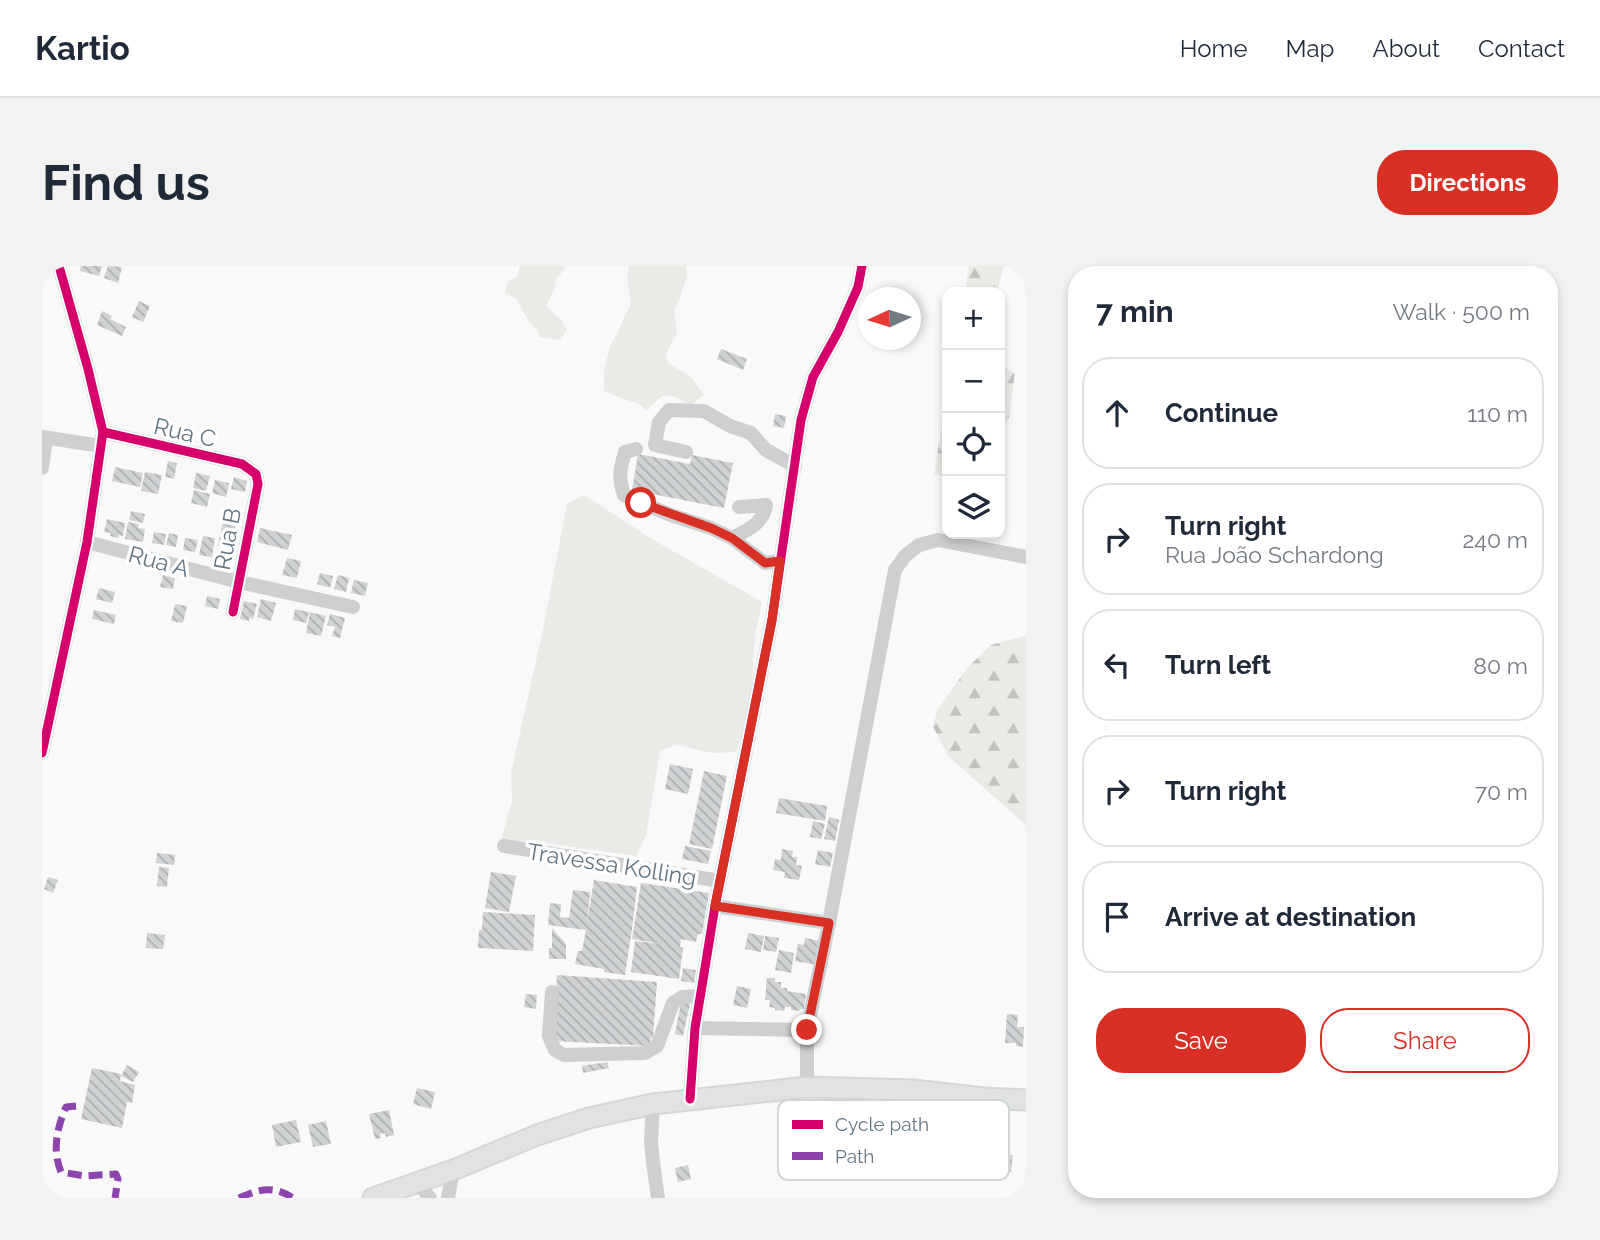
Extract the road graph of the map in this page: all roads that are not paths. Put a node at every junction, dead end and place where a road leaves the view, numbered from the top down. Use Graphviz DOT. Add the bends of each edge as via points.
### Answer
graph roads {
  1 [pos="59,266"];
  2 [pos="862,266"];
  3 [pos="44,437"];
  4 [pos="102,439"];
  5 [pos="636,449"];
  6 [pos="686,452"];
  7 [pos="794,466"];
  8 [pos="42,468"];
  9 [pos="256,474"];
  10 [pos="739,507"];
  11 [pos="732,538"];
  12 [pos="87,542"];
  13 [pos="1026,557"];
  14 [pos="780,561"];
  15 [pos="239,582"];
  16 [pos="353,607"];
  17 [pos="233,612"];
  18 [pos="42,753"];
  19 [pos="504,846"];
  20 [pos="720,881"];
  21 [pos="715,906"];
  22 [pos="829,923"];
  23 [pos="552,992"];
  24 [pos="700,996"];
  25 [pos="695,1028"];
  26 [pos="807,1030"];
  27 [pos="807,1087"];
  28 [pos="690,1099"];
  29 [pos="1026,1100"];
  30 [pos="653,1104"];
  31 [pos="453,1170"];
  32 [pos="424,1190"];
  33 [pos="373,1198"];
  34 [pos="448,1198"];
  35 [pos="658,1198"];
  1 -- 4 [label="street"];
  2 -- 7 [label="street" via="858,287 813,377"];
  3 -- 4 [label="street, Rua C"];
  3 -- 8 [label="street"];
  4 -- 9 [label="street, Rua C" via="242,464"];
  4 -- 12 [label="street"];
  5 -- 11 [label="street" via="625,452 621,464 619,480 624,495"];
  6 -- 7 [label="street" via="655,445 659,422 669,410 704,411 751,433 766,450"];
  7 -- 14 [label="street"];
  9 -- 15 [label="street, Rua B" via="258,484"];
  10 -- 11 [label="street" via="766,505 752,528"];
  11 -- 14 [label="street" via="765,563"];
  12 -- 15 [label="street, Rua A"];
  12 -- 18 [label="street"];
  13 -- 22 [label="street" via="938,540 919,545 895,570"];
  14 -- 20 [label="street"];
  15 -- 16 [label="street, Rua A"];
  15 -- 17 [label="street, Rua B"];
  19 -- 20 [label="street, Travessa Kolling"];
  20 -- 21 [label="street"];
  21 -- 22 [label="street"];
  21 -- 24 [label="street"];
  22 -- 26 [label="street"];
  23 -- 24 [label="street" via="549,1036 555,1050 564,1055 645,1053 657,1046 673,1003 682,997"];
  24 -- 25 [label="street"];
  25 -- 26 [label="street"];
  25 -- 28 [label="street"];
  26 -- 27 [label="street"];
  27 -- 28 [label="main road"];
  27 -- 29 [label="main road"];
  28 -- 30 [label="main road"];
  30 -- 31 [label="main road" via="589,1118"];
  30 -- 35 [label="street" via="651,1141"];
  31 -- 32 [label="main road"];
  31 -- 34 [label="street"];
  32 -- 33 [label="main road"];
}
